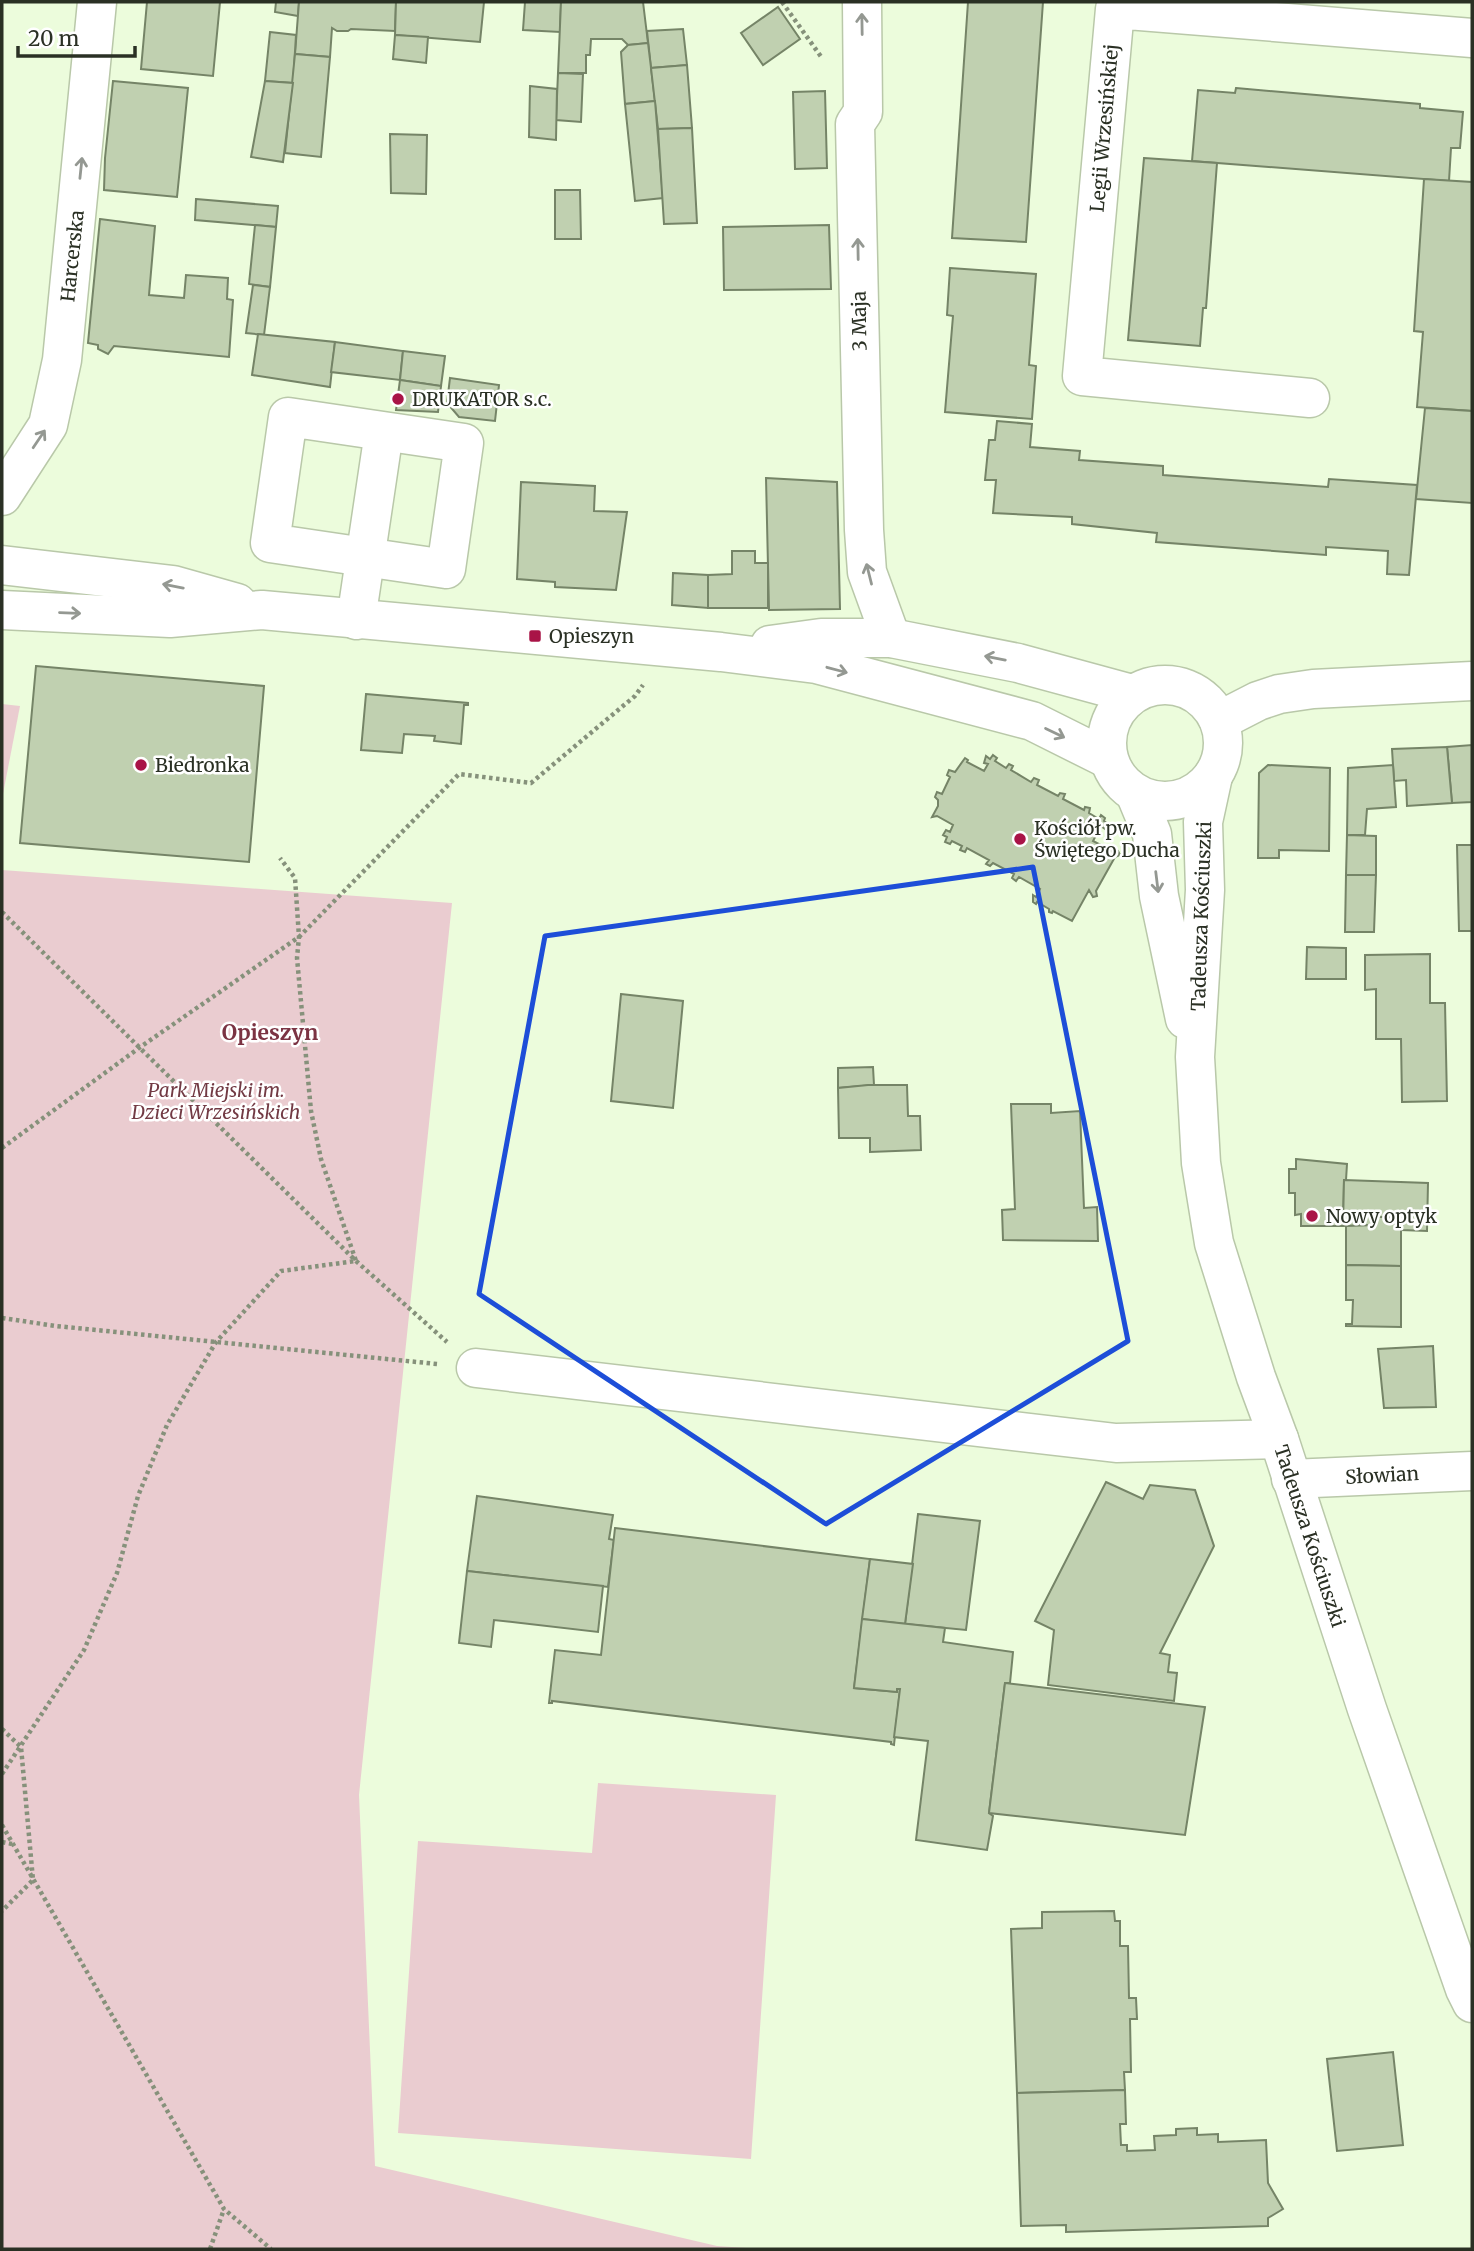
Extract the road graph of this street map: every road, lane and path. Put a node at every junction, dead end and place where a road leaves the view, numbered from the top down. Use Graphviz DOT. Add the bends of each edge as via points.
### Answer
graph roads {
  1 [pos="97,2"];
  2 [pos="782,2"];
  3 [pos="862,2"];
  4 [pos="1472,38"];
  5 [pos="825,63"];
  6 [pos="1310,398"];
  7 [pos="384,432"];
  8 [pos="2,496"];
  9 [pos="366,556"];
  10 [pos="2,565"];
  11 [pos="2,610"];
  12 [pos="262,610"];
  13 [pos="356,620"];
  14 [pos="891,638"];
  15 [pos="721,652"];
  16 [pos="646,679"];
  17 [pos="1472,681"];
  18 [pos="1132,694"];
  19 [pos="1219,721"];
  20 [pos="1108,759"];
  21 [pos="1213,776"];
  22 [pos="1135,793"];
  23 [pos="280,858"];
  24 [pos="2,912"];
  25 [pos="299,937"];
  26 [pos="139,1048"];
  27 [pos="1195,1057"];
  28 [pos="2,1148"];
  29 [pos="356,1261"];
  30 [pos="2,1318"];
  31 [pos="216,1342"];
  32 [pos="476,1368"];
  33 [pos="1279,1439"];
  34 [pos="1472,1471"];
  35 [pos="1291,1479"];
  36 [pos="2,1729"];
  37 [pos="22,1747"];
  38 [pos="2,1774"];
  39 [pos="2,1825"];
  40 [pos="2,1842"];
  41 [pos="13,1844"];
  42 [pos="33,1880"];
  43 [pos="2,1911"];
  44 [pos="1472,2003"];
  45 [pos="224,2209"];
  46 [pos="210,2249"];
  47 [pos="271,2249"];
  8 -- 1 [label="street, Harcerska, one-way" via="48,425 62,360"];
  2 -- 5 [label="path"];
  14 -- 3 [label="street, 3 Maja, one-way" via="867,572 864,530 855,124 863,112"];
  4 -- 6 [label="street, Legii Wrzesińskiej" via="1115,9 1082,376"];
  7 -- 9 [label="street"];
  7 -- 9 [label="street" via="464,443 461,468 446,569"];
  7 -- 9 [label="street" via="288,418 270,542"];
  9 -- 13 [label="street"];
  12 -- 10 [label="street, one-way" via="173,586"];
  11 -- 12 [label="street, one-way" via="170,618"];
  12 -- 13 [label="street"];
  13 -- 15 [label="street"];
  14 -- 15 [label="street" via="821,638"];
  18 -- 14 [label="street, one-way" via="1018,663"];
  15 -- 20 [label="street, one-way" via="816,664 1032,722"];
  16 -- 25 [label="path" via="635,696 531,783 459,774"];
  17 -- 19 [label="street" via="1279,694"];
  18 -- 19 [label="street" via="1160,684 1189,689 1212,708"];
  18 -- 20 [label="street" via="1112,716 1107,730"];
  19 -- 21 [label="street" via="1223,749"];
  20 -- 22 [label="street" via="1114,773"];
  21 -- 22 [label="street" via="1178,800"];
  21 -- 27 [label="street, Tadeusza Kościuszki" via="1203,822 1205,890"];
  22 -- 27 [label="street, Tadeusza Kościuszki, one-way" via="1152,834 1161,909"];
  23 -- 25 [label="path" via="295,878"];
  24 -- 26 [label="path"];
  25 -- 26 [label="path"];
  25 -- 29 [label="path" via="311,1111 321,1159"];
  26 -- 28 [label="path"];
  26 -- 29 [label="path"];
  27 -- 33 [label="street, Tadeusza Kościuszki" via="1201,1163 1214,1243"];
  29 -- 31 [label="path" via="281,1270"];
  29 -- 32 [label="path"];
  30 -- 31 [label="path"];
  31 -- 32 [label="path"];
  31 -- 37 [label="path" via="167,1425 138,1496 117,1573 85,1650"];
  32 -- 33 [label="street" via="1116,1443"];
  33 -- 35 [label="street, Tadeusza Kościuszki"];
  34 -- 35 [label="street, Słowian"];
  35 -- 44 [label="street, Tadeusza Kościuszki"];
  36 -- 37 [label="path"];
  37 -- 38 [label="path"];
  37 -- 42 [label="path"];
  39 -- 41 [label="path"];
  40 -- 41 [label="path"];
  41 -- 42 [label="path"];
  42 -- 43 [label="path"];
  42 -- 45 [label="path"];
  45 -- 46 [label="path"];
  45 -- 47 [label="path"];
}
